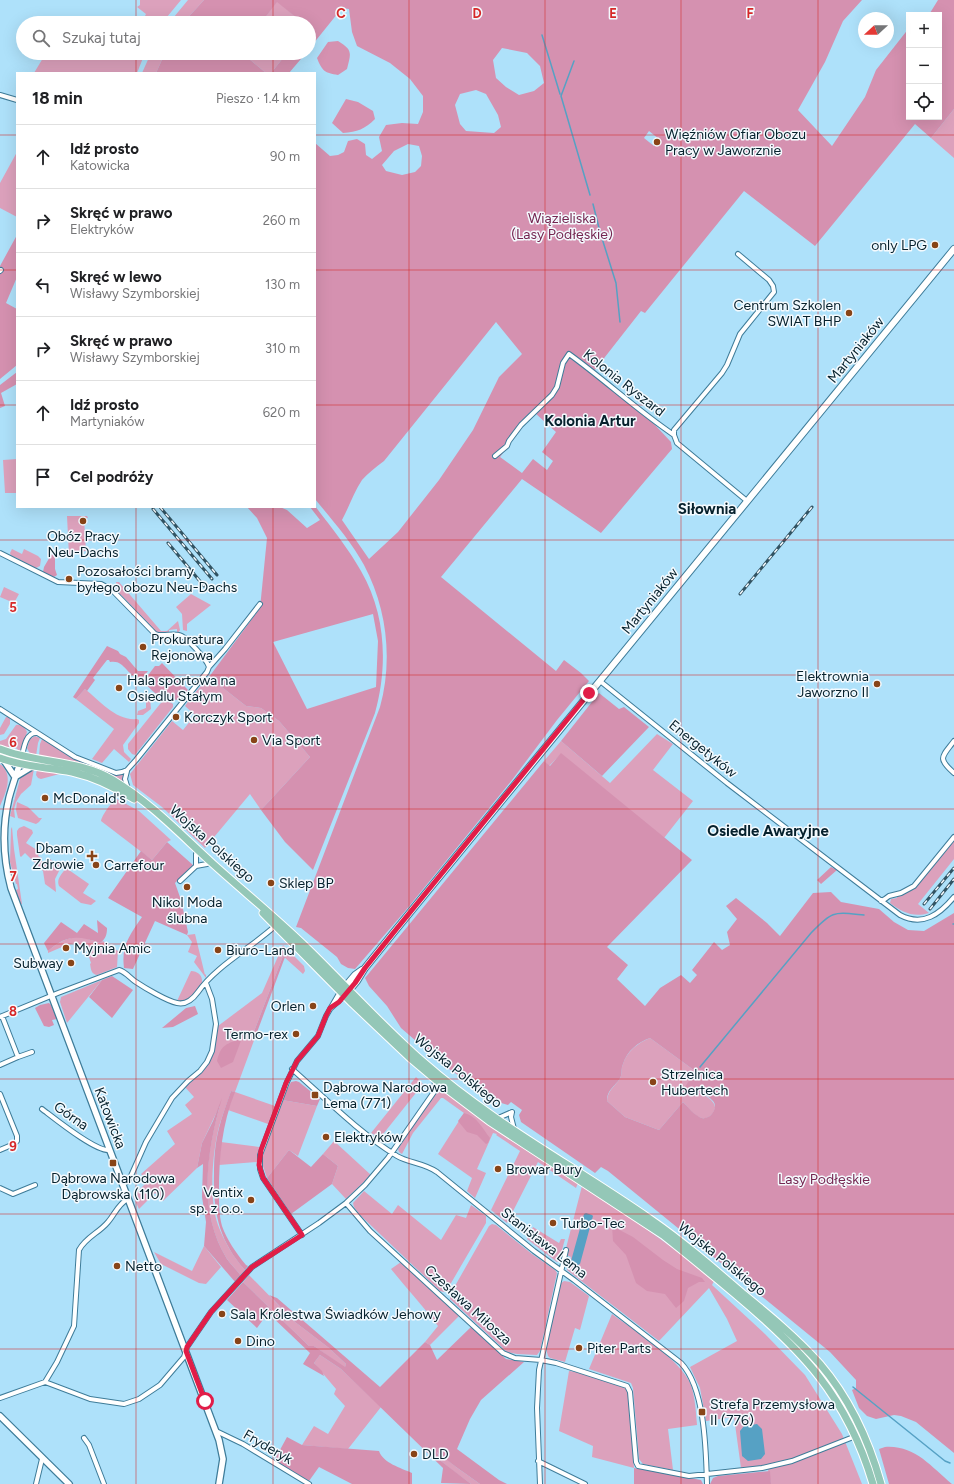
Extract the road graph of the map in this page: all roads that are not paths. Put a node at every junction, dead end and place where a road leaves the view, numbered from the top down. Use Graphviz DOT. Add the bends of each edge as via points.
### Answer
graph roads {
  1 [pos="0,96"];
  2 [pos="16,100"];
  3 [pos="954,249"];
  4 [pos="738,254"];
  5 [pos="674,435"];
  6 [pos="495,456"];
  7 [pos="747,501"];
  8 [pos="0,553"];
  9 [pos="260,604"];
  10 [pos="209,667"];
  11 [pos="600,680"];
  12 [pos="0,709"];
  13 [pos="37,733"];
  14 [pos="954,741"];
  15 [pos="0,749"];
  16 [pos="22,756"];
  17 [pos="2,758"];
  18 [pos="20,764"];
  19 [pos="33,766"];
  20 [pos="129,768"];
  21 [pos="954,773"];
  22 [pos="15,777"];
  23 [pos="128,790"];
  24 [pos="3,816"];
  25 [pos="954,837"];
  26 [pos="196,854"];
  27 [pos="207,864"];
  28 [pos="196,866"];
  29 [pos="180,881"];
  30 [pos="954,897"];
  31 [pos="881,901"];
  32 [pos="275,926"];
  33 [pos="338,979"];
  34 [pos="354,980"];
  35 [pos="206,983"];
  36 [pos="347,988"];
  37 [pos="342,994"];
  38 [pos="51,996"];
  39 [pos="357,998"];
  40 [pos="1,1017"];
  41 [pos="32,1052"];
  42 [pos="18,1057"];
  43 [pos="0,1065"];
  44 [pos="292,1069"];
  45 [pos="435,1080"];
  46 [pos="444,1087"];
  47 [pos="434,1092"];
  48 [pos="0,1094"];
  49 [pos="42,1109"];
  50 [pos="496,1119"];
  51 [pos="514,1130"];
  52 [pos="0,1150"];
  53 [pos="110,1150"];
  54 [pos="392,1152"];
  55 [pos="122,1184"];
  56 [pos="35,1185"];
  57 [pos="0,1188"];
  58 [pos="128,1200"];
  59 [pos="346,1203"];
  60 [pos="302,1235"];
  61 [pos="566,1250"];
  62 [pos="562,1271"];
  63 [pos="186,1351"];
  64 [pos="541,1360"];
  65 [pos="45,1382"];
  66 [pos="0,1398"];
  67 [pos="0,1416"];
  68 [pos="216,1431"];
  69 [pos="863,1433"];
  70 [pos="856,1436"];
  71 [pos="84,1438"];
  72 [pos="42,1459"];
  73 [pos="538,1461"];
  74 [pos="706,1475"];
  75 [pos="36,1484"];
  76 [pos="69,1484"];
  77 [pos="104,1484"];
  78 [pos="219,1484"];
  79 [pos="309,1484"];
  80 [pos="540,1484"];
  81 [pos="585,1484"];
  82 [pos="707,1484"];
  83 [pos="873,1484"];
  84 [pos="882,1484"];
  1 -- 2 [label="street"];
  3 -- 7 [label="main road, Martyniaków"];
  4 -- 5 [label="street" via="769,280 774,292 740,334 722,373 674,430"];
  5 -- 6 [label="street, Kolonia Ryszard" via="570,354 563,363 557,387 552,395 521,425 507,446"];
  5 -- 7 [label="street" via="677,443"];
  7 -- 11 [label="main road, Martyniaków"];
  8 -- 10 [label="street" via="58,582 89,582 105,586 155,634 178,634 184,637 206,660"];
  9 -- 10 [label="street"];
  10 -- 20 [label="street"];
  11 -- 31 [label="street, Energetyków" via="717,775"];
  11 -- 34 [label="main road, Martyniaków"];
  12 -- 13 [label="street"];
  13 -- 16 [label="street" via="28,736"];
  13 -- 20 [label="street" via="83,761 116,773"];
  14 -- 21 [label="street" via="942,759"];
  15 -- 16 [label="main road, Wojska Polskiego"];
  16 -- 18 [label="street, Katowicka"];
  16 -- 23 [label="main road, Wojska Polskiego" via="62,762 91,770"];
  17 -- 18 [label="main road, Wojska Polskiego"];
  17 -- 22 [label="street"];
  18 -- 19 [label="main road, Wojska Polskiego"];
  18 -- 22 [label="street, Katowicka"];
  19 -- 22 [label="street"];
  19 -- 26 [label="main road, Wojska Polskiego" via="76,773 124,793 150,811"];
  20 -- 23 [label="street" via="125,777"];
  22 -- 24 [label="street, Katowicka"];
  23 -- 33 [label="main road, Wojska Polskiego" via="156,811 301,942"];
  24 -- 38 [label="street, Katowicka" via="5,859 9,879"];
  25 -- 31 [label="street" via="914,886"];
  26 -- 27 [label="main road, Wojska Polskiego"];
  26 -- 28 [label="street"];
  27 -- 28 [label="street"];
  27 -- 32 [label="main road, Wojska Polskiego"];
  28 -- 29 [label="street"];
  30 -- 31 [label="street, Energetyków" via="936,915 918,920 903,917"];
  32 -- 35 [label="street"];
  32 -- 37 [label="main road, Wojska Polskiego"];
  33 -- 34 [label="main road"];
  33 -- 36 [label="main road, Wojska Polskiego"];
  34 -- 36 [label="main road, Martyniaków"];
  34 -- 39 [label="main road"];
  35 -- 38 [label="street" via="190,1001 178,1004 119,970"];
  35 -- 55 [label="street" via="212,999 216,1024 212,1051 200,1071 172,1098 146,1142 130,1178"];
  36 -- 37 [label="main road, Martyniaków"];
  36 -- 39 [label="main road, Wojska Polskiego"];
  37 -- 44 [label="street" via="330,1008 318,1036"];
  37 -- 45 [label="main road, Wojska Polskiego"];
  38 -- 40 [label="street"];
  38 -- 53 [label="street, Katowicka"];
  39 -- 50 [label="main road, Wojska Polskiego" via="422,1062"];
  40 -- 42 [label="street"];
  41 -- 42 [label="street"];
  42 -- 43 [label="street"];
  44 -- 54 [label="street, Stanisława Lema" via="356,1126"];
  44 -- 60 [label="street" via="261,1150 259,1165 263,1178"];
  45 -- 46 [label="main road, Wojska Polskiego"];
  45 -- 47 [label="street"];
  46 -- 47 [label="street"];
  46 -- 70 [label="main road, Wojska Polskiego" via="489,1121 663,1235 742,1300 778,1331 810,1364 838,1402"];
  47 -- 54 [label="street"];
  48 -- 52 [label="street" via="17,1141"];
  49 -- 53 [label="street, Górna" via="92,1144 102,1150"];
  50 -- 51 [label="main road, Wojska Polskiego"];
  50 -- 51 [label="street" via="512,1112"];
  51 -- 69 [label="main road, Wojska Polskiego" via="672,1235 769,1316 828,1374 846,1400"];
  53 -- 55 [label="street, Katowicka"];
  54 -- 59 [label="street" via="374,1176"];
  54 -- 62 [label="street, Stanisława Lema" via="437,1172"];
  55 -- 58 [label="street, Katowicka"];
  56 -- 57 [label="street" via="13,1194"];
  58 -- 63 [label="street, Katowicka"];
  58 -- 65 [label="street" via="122,1203 106,1224 82,1246 78,1258 74,1326 58,1362"];
  59 -- 60 [label="street"];
  59 -- 64 [label="street, Czesława Miłosza" via="366,1227 499,1351 515,1358"];
  60 -- 63 [label="street" via="252,1267 211,1312"];
  61 -- 62 [label="street"];
  62 -- 64 [label="street"];
  62 -- 74 [label="street, Stanisława Lema" via="686,1369 697,1391 704,1434"];
  63 -- 65 [label="street" via="184,1357 160,1385 131,1403 90,1399"];
  63 -- 68 [label="street, Katowicka"];
  64 -- 73 [label="street" via="537,1408"];
  64 -- 74 [label="street, Czesława Miłosza" via="628,1387 638,1466 682,1475"];
  65 -- 66 [label="street"];
  67 -- 72 [label="street"];
  68 -- 78 [label="street, Katowicka" via="223,1459"];
  68 -- 79 [label="street, Fryderyk" via="243,1444"];
  69 -- 70 [label="main road"];
  69 -- 84 [label="main road, Wojska Polskiego"];
  70 -- 74 [label="street, Czesława Miłosza" via="778,1465"];
  70 -- 83 [label="main road, Wojska Polskiego"];
  71 -- 77 [label="street"];
  72 -- 75 [label="street"];
  72 -- 76 [label="street"];
  73 -- 80 [label="street"];
  73 -- 81 [label="street"];
  74 -- 82 [label="street, Stanisława Lema"];
}
